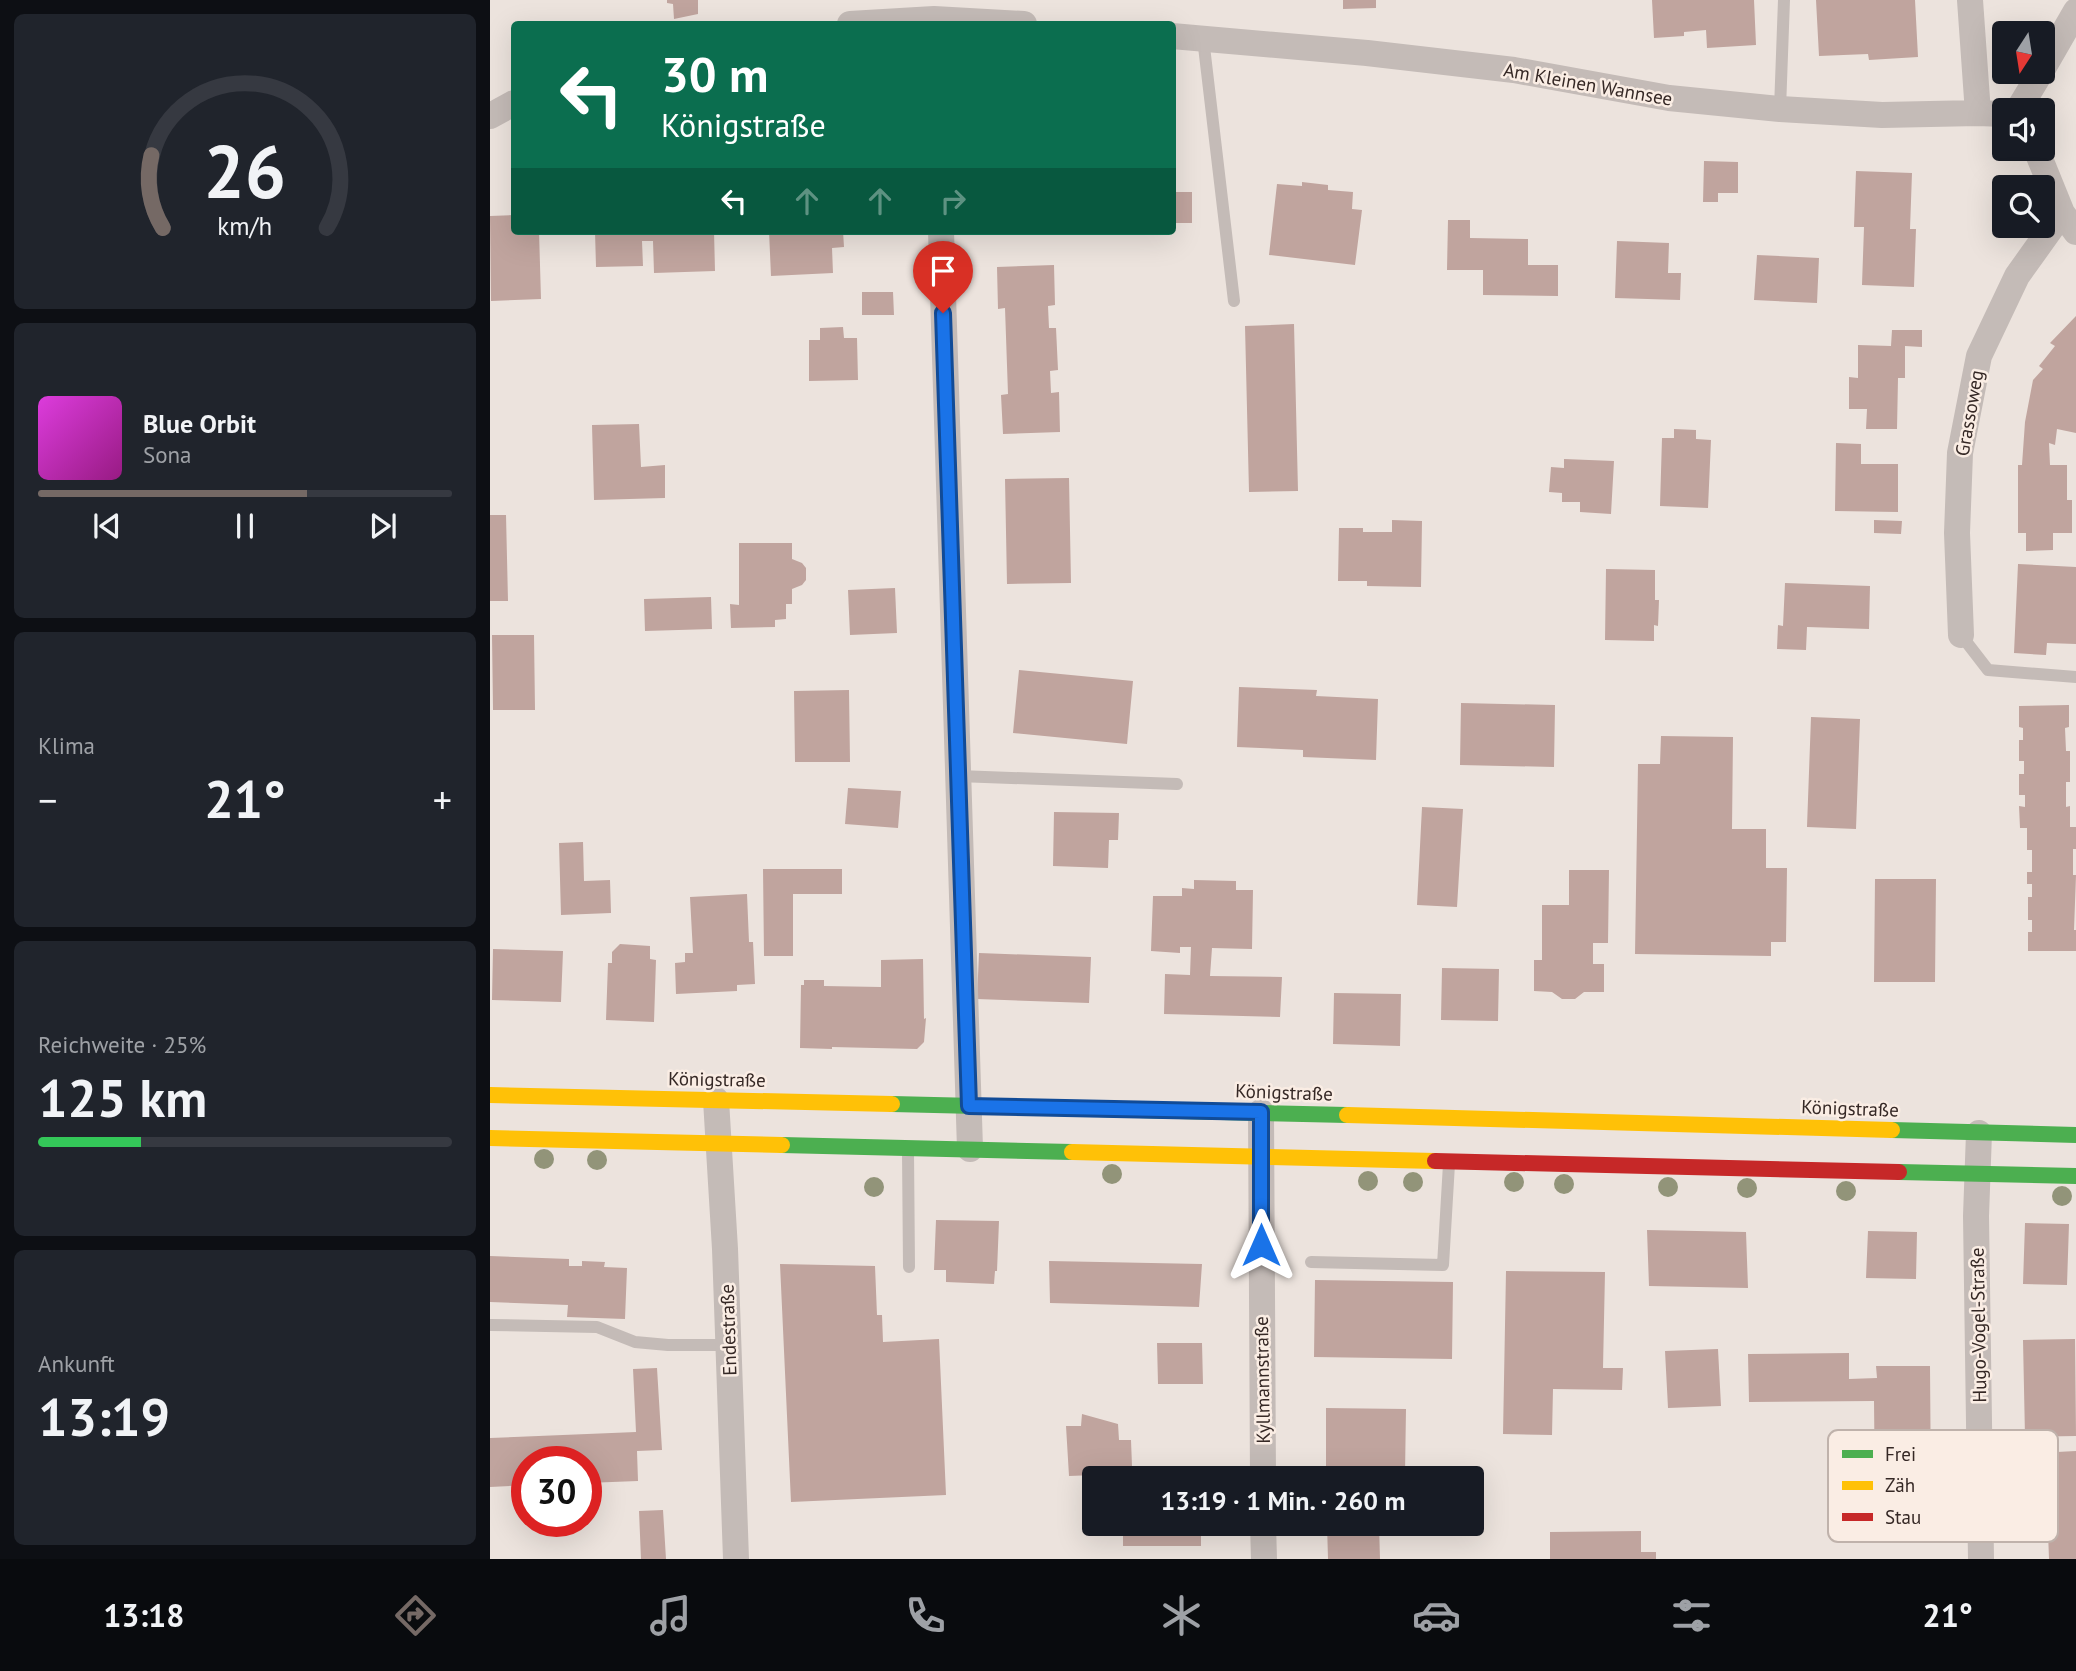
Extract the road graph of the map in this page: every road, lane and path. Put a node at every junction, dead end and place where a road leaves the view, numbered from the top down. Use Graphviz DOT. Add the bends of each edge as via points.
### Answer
graph roads {
  1 [pos="1784,0"];
  2 [pos="1970,0"];
  3 [pos="2076,11"];
  4 [pos="1176,36"];
  5 [pos="1203,38"];
  6 [pos="2055,48"];
  7 [pos="511,105"];
  8 [pos="1780,109"];
  9 [pos="1991,113"];
  10 [pos="490,116"];
  11 [pos="2041,161"];
  12 [pos="2069,223"];
  13 [pos="941,235"];
  14 [pos="1234,301"];
  15 [pos="1961,635"];
  16 [pos="2076,677"];
  17 [pos="958,776"];
  18 [pos="1177,784"];
  19 [pos="490,1095"];
  20 [pos="716,1100"];
  21 [pos="969,1106"];
  22 [pos="1261,1112"];
  23 [pos="1979,1133"];
  24 [pos="2076,1135"];
  25 [pos="490,1138"];
  26 [pos="718,1144"];
  27 [pos="908,1148"];
  28 [pos="970,1149"];
  29 [pos="1261,1156"];
  30 [pos="1449,1160"];
  31 [pos="1977,1173"];
  32 [pos="2076,1175"];
  33 [pos="1311,1262"];
  34 [pos="909,1267"];
  35 [pos="490,1325"];
  36 [pos="728,1345"];
  37 [pos="1980,1430"];
  38 [pos="1263,1466"];
  39 [pos="1264,1536"];
  40 [pos="736,1559"];
  41 [pos="1264,1559"];
  1 -- 8 [label="lane"];
  2 -- 9 [label="street"];
  3 -- 6 [label="street"];
  4 -- 5 [label="street, Am Kleinen Wannsee"];
  5 -- 8 [label="street, Am Kleinen Wannsee" via="1514,70 1669,98"];
  5 -- 14 [label="lane"];
  7 -- 10 [label="street"];
  8 -- 9 [label="street, Am Kleinen Wannsee" via="1882,115"];
  11 -- 12 [label="street"];
  12 -- 15 [label="street, Grassoweg" via="2017,276 1979,356 1960,453"];
  13 -- 17 [label="street"];
  15 -- 16 [label="lane" via="1988,670"];
  17 -- 18 [label="lane"];
  17 -- 21 [label="street"];
  19 -- 20 [label="main road, Königstraße"];
  20 -- 21 [label="main road, Königstraße"];
  20 -- 26 [label="street, Endestraße"];
  21 -- 22 [label="main road, Königstraße"];
  21 -- 28 [label="street"];
  22 -- 23 [label="main road, Königstraße"];
  22 -- 29 [label="street, Kyllmannstraße"];
  23 -- 24 [label="main road, Königstraße"];
  23 -- 31 [label="street, Hugo-Vogel-Straße"];
  25 -- 26 [label="main road"];
  26 -- 27 [label="main road"];
  26 -- 36 [label="street, Endestraße"];
  27 -- 28 [label="main road"];
  27 -- 34 [label="lane"];
  28 -- 29 [label="main road"];
  29 -- 30 [label="main road"];
  29 -- 38 [label="street, Kyllmannstraße"];
  30 -- 31 [label="main road"];
  30 -- 33 [label="lane" via="1443,1265"];
  31 -- 32 [label="main road"];
  31 -- 37 [label="street, Hugo-Vogel-Straße"];
  35 -- 36 [label="lane" via="597,1327 644,1343"];
  36 -- 40 [label="street, Endestraße"];
  39 -- 41 [label="street"];
}
